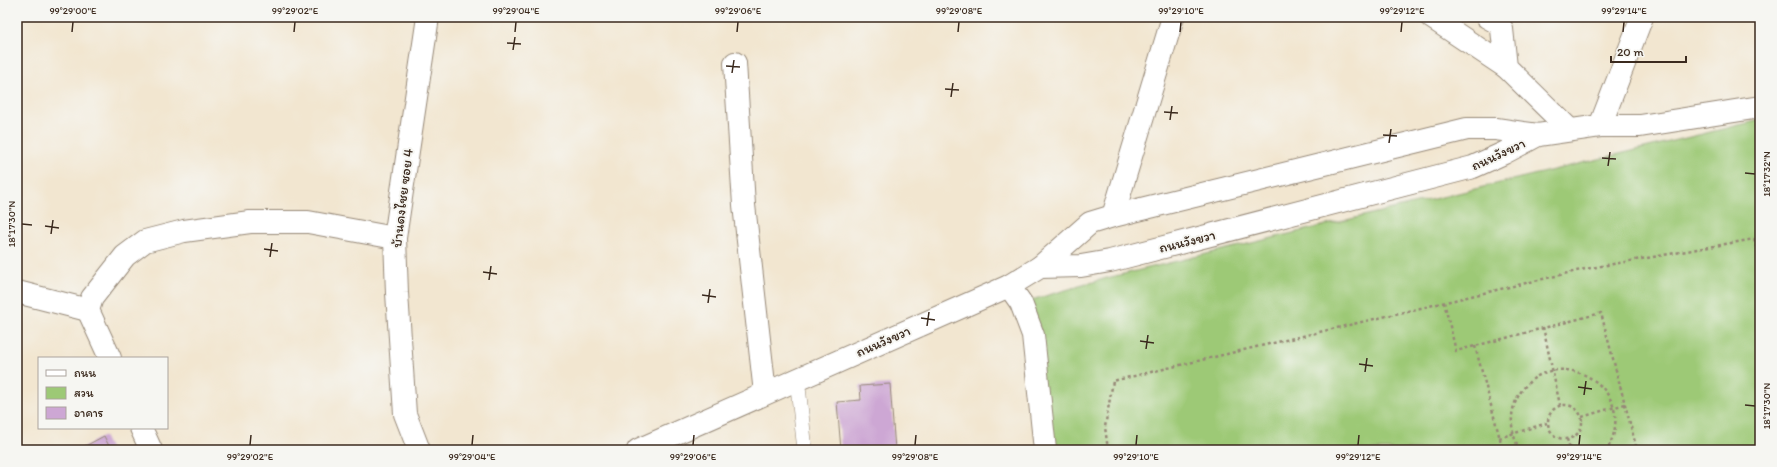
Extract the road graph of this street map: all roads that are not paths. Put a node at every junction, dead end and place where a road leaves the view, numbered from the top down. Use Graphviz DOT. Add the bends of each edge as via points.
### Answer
graph roads {
  1 [pos="428,17"];
  2 [pos="1173,17"];
  3 [pos="1431,17"];
  4 [pos="1487,17"];
  5 [pos="1642,17"];
  6 [pos="735,63"];
  7 [pos="1506,66"];
  8 [pos="1760,107"];
  9 [pos="1600,126"];
  10 [pos="1569,129"];
  11 [pos="1538,135"];
  12 [pos="1113,216"];
  13 [pos="395,238"];
  14 [pos="1040,267"];
  15 [pos="1009,286"];
  16 [pos="17,292"];
  17 [pos="88,310"];
  18 [pos="110,357"];
  19 [pos="797,378"];
  20 [pos="765,393"];
  21 [pos="141,429"];
  22 [pos="151,450"];
  23 [pos="419,450"];
  24 [pos="638,450"];
  25 [pos="804,450"];
  26 [pos="1045,450"];
  1 -- 13 [label="street, บ้านดงไชย ซอย 4"];
  2 -- 12 [label="street"];
  3 -- 7 [label="street"];
  4 -- 7 [label="street" via="1498,23 1502,29"];
  5 -- 9 [label="street"];
  6 -- 20 [label="street" via="744,206"];
  7 -- 10 [label="street"];
  8 -- 9 [label="street, ถนนวังขวา" via="1640,126"];
  9 -- 10 [label="street, ถนนวังขวา"];
  10 -- 11 [label="street, ถนนวังขวา"];
  11 -- 12 [label="street" via="1496,129 1467,129"];
  11 -- 14 [label="street, ถนนวังขวา" via="1474,167 1110,261 1081,266"];
  12 -- 14 [label="street" via="1090,223"];
  13 -- 17 [label="street" via="308,222 250,222 184,230 145,241 125,256 92,298"];
  13 -- 23 [label="street, บ้านดงไชย ซอย 4" via="405,414"];
  14 -- 15 [label="street, ถนนวังขวา"];
  15 -- 19 [label="street, ถนนวังขวา"];
  15 -- 26 [label="street" via="1021,303 1033,335"];
  16 -- 17 [label="street"];
  17 -- 18 [label="street"];
  19 -- 20 [label="street, ถนนวังขวา"];
  19 -- 25 [label="lane"];
  20 -- 24 [label="street, ถนนวังขวา"];
  21 -- 22 [label="street"];
}
